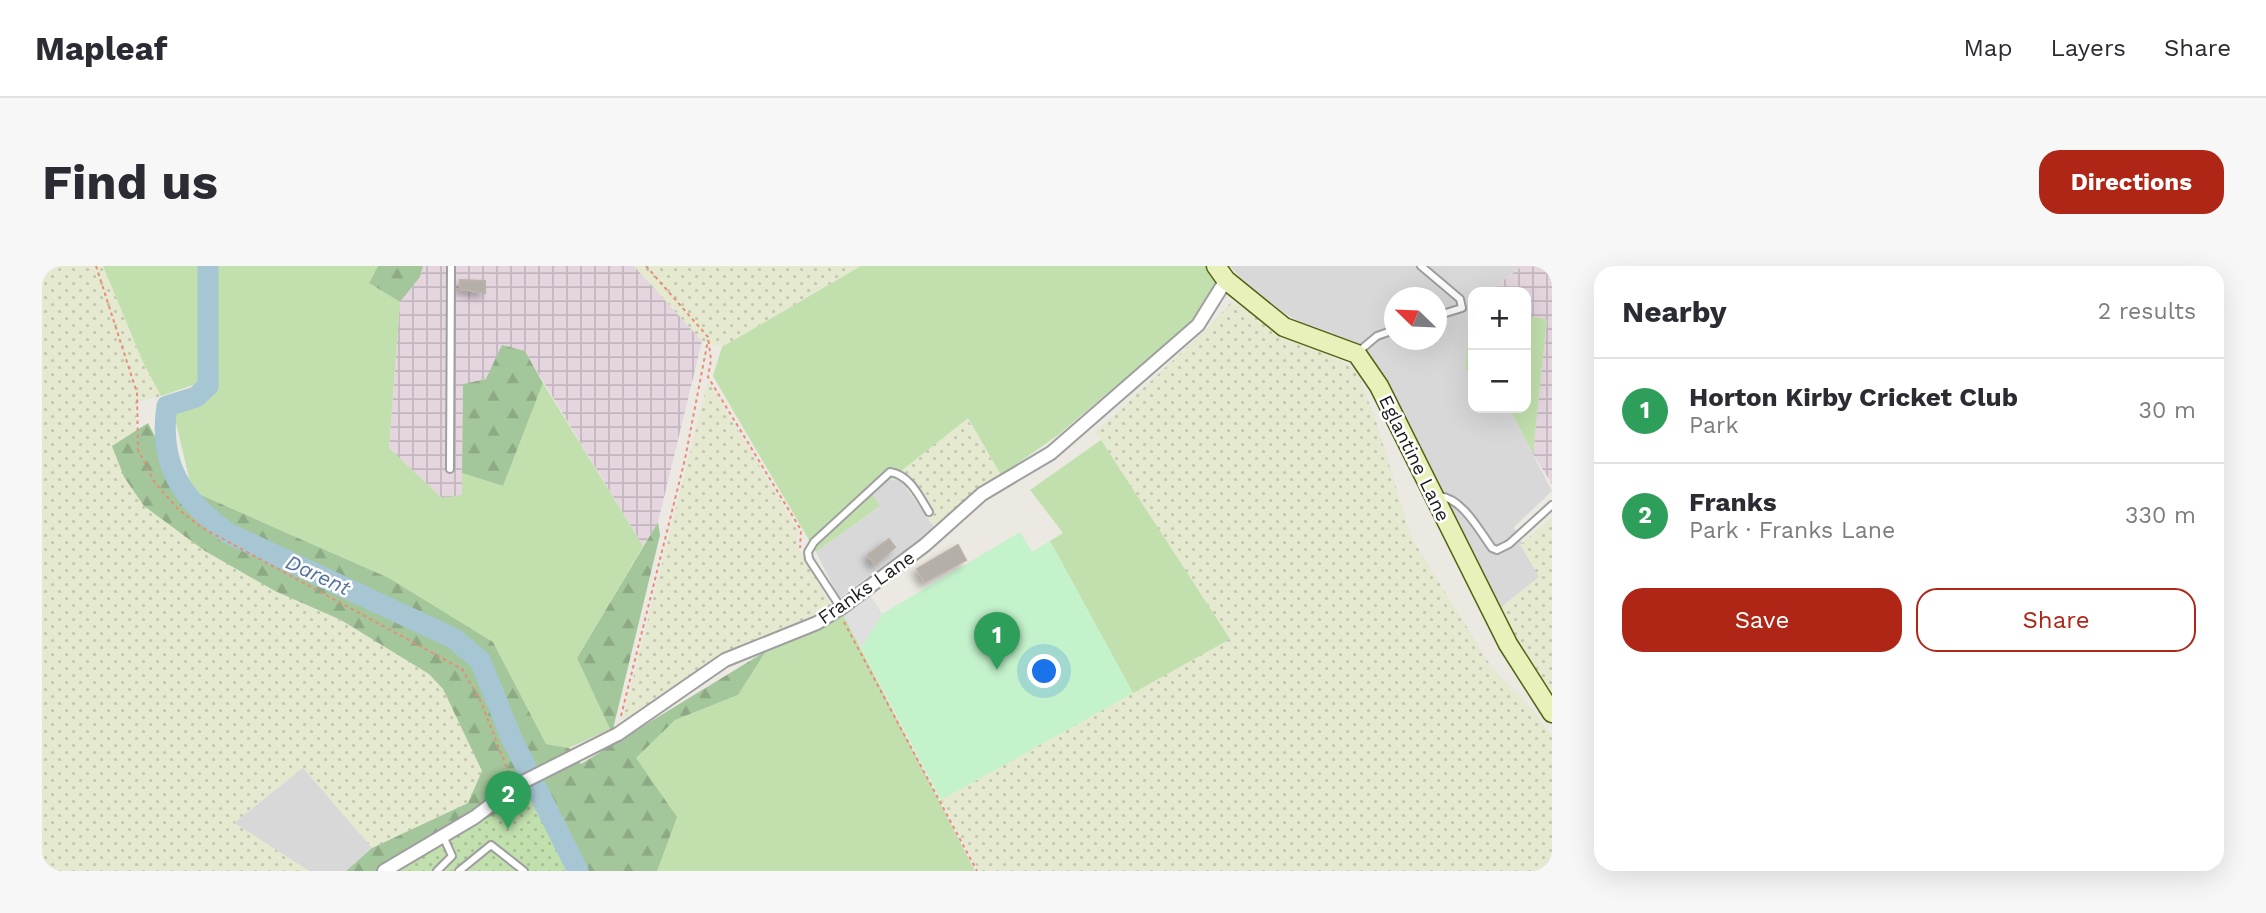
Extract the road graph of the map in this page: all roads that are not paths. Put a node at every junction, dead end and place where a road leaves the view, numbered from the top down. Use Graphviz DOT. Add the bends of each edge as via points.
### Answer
graph roads {
  1 [pos="451,266"];
  2 [pos="1421,266"];
  3 [pos="1221,273"];
  4 [pos="1446,287"];
  5 [pos="1447,288"];
  6 [pos="1447,313"];
  7 [pos="1384,334"];
  8 [pos="1357,354"];
  9 [pos="450,469"];
  10 [pos="1434,496"];
  11 [pos="1552,505"];
  12 [pos="929,512"];
  13 [pos="839,609"];
  14 [pos="1552,713"];
  15 [pos="442,834"];
  16 [pos="384,871"];
  17 [pos="436,871"];
  18 [pos="459,871"];
  19 [pos="524,871"];
  1 -- 9 [label="lane"];
  2 -- 4 [label="lane"];
  3 -- 8 [label="street" via="1284,327"];
  3 -- 13 [label="street, Franks Lane" via="1198,325 1051,453 982,494 925,545"];
  5 -- 6 [label="lane" via="1460,299 1462,308"];
  7 -- 8 [label="lane"];
  8 -- 10 [label="street, Eglantine Lane" via="1379,386"];
  10 -- 11 [label="lane" via="1452,500 1497,550"];
  10 -- 14 [label="street, Eglantine Lane" via="1508,644"];
  12 -- 13 [label="lane" via="908,480 890,472 814,542 809,559"];
  13 -- 15 [label="street, Franks Lane" via="817,623 725,660 618,734 517,785 475,817"];
  15 -- 16 [label="street, Franks Lane"];
  15 -- 17 [label="lane" via="452,856"];
  18 -- 19 [label="lane" via="491,845"];
}
